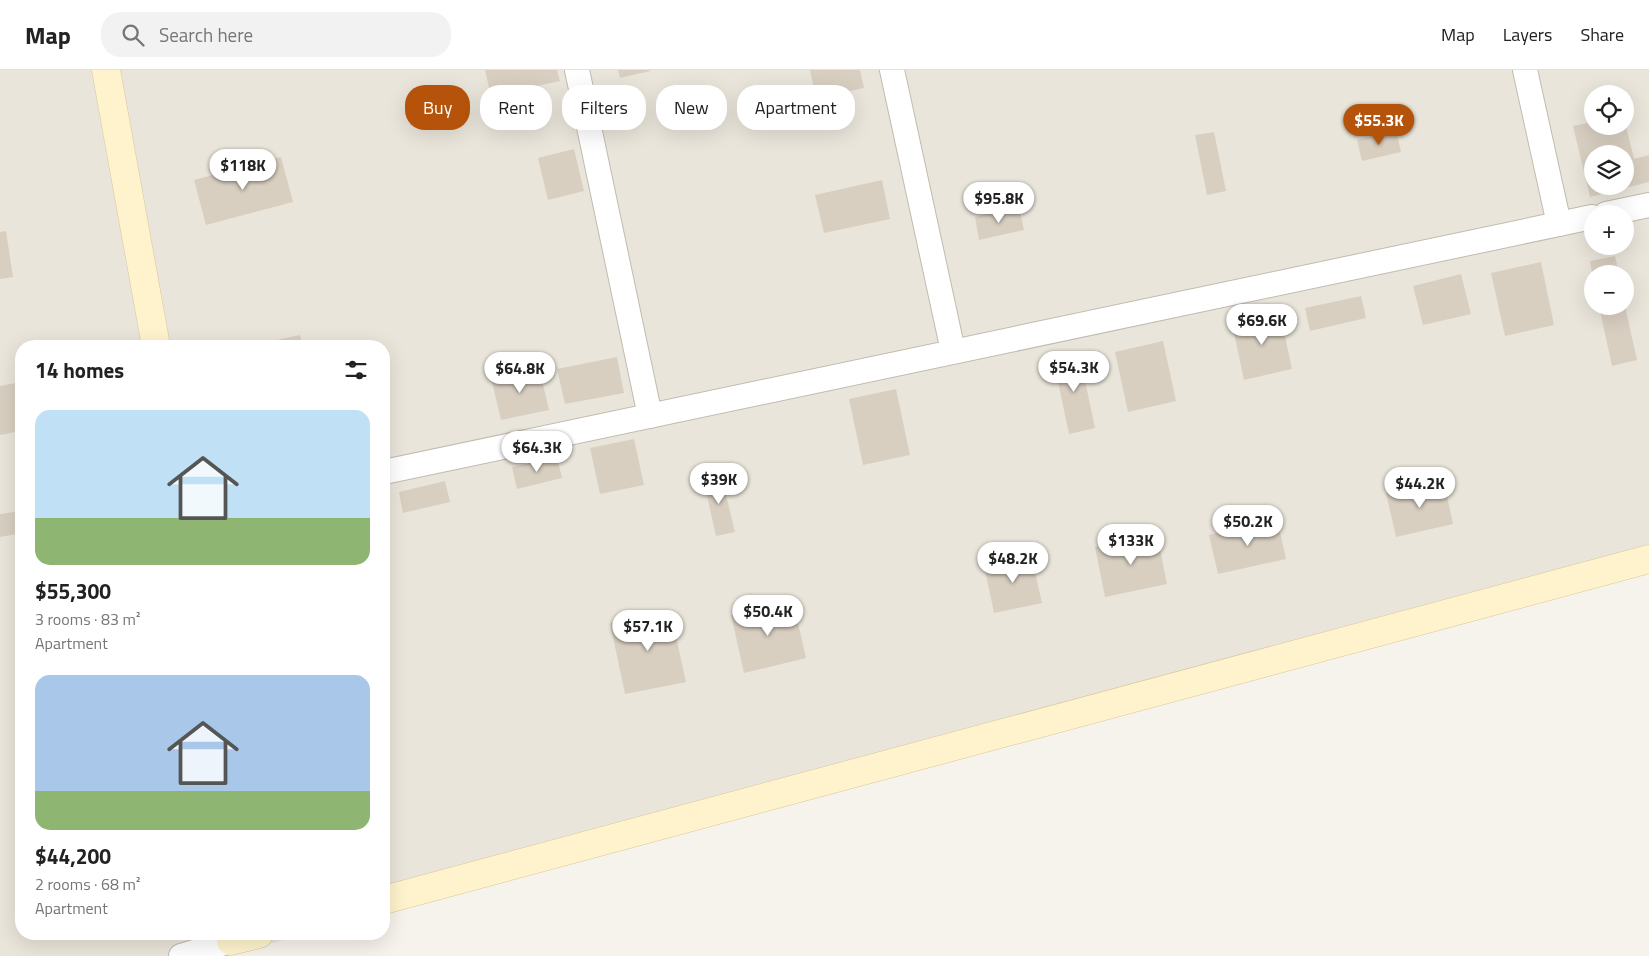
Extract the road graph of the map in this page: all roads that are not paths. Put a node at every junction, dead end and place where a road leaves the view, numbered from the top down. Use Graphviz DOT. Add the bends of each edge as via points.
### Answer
graph roads {
  1 [pos="106,70"];
  2 [pos="577,70"];
  3 [pos="892,70"];
  4 [pos="1525,70"];
  5 [pos="1649,205"];
  6 [pos="1634,208"];
  7 [pos="1584,218"];
  8 [pos="1559,224"];
  9 [pos="155,340"];
  10 [pos="953,352"];
  11 [pos="650,416"];
  12 [pos="390,471"];
  13 [pos="1649,559"];
  14 [pos="390,898"];
  15 [pos="231,944"];
  16 [pos="181,956"];
  1 -- 9 [label="street"];
  2 -- 11 [label="street"];
  3 -- 10 [label="street"];
  4 -- 8 [label="street"];
  5 -- 6 [label="street"];
  7 -- 8 [label="street"];
  8 -- 10 [label="street"];
  10 -- 11 [label="street"];
  11 -- 12 [label="street"];
  13 -- 14 [label="street"];
  15 -- 16 [label="street"];
}
